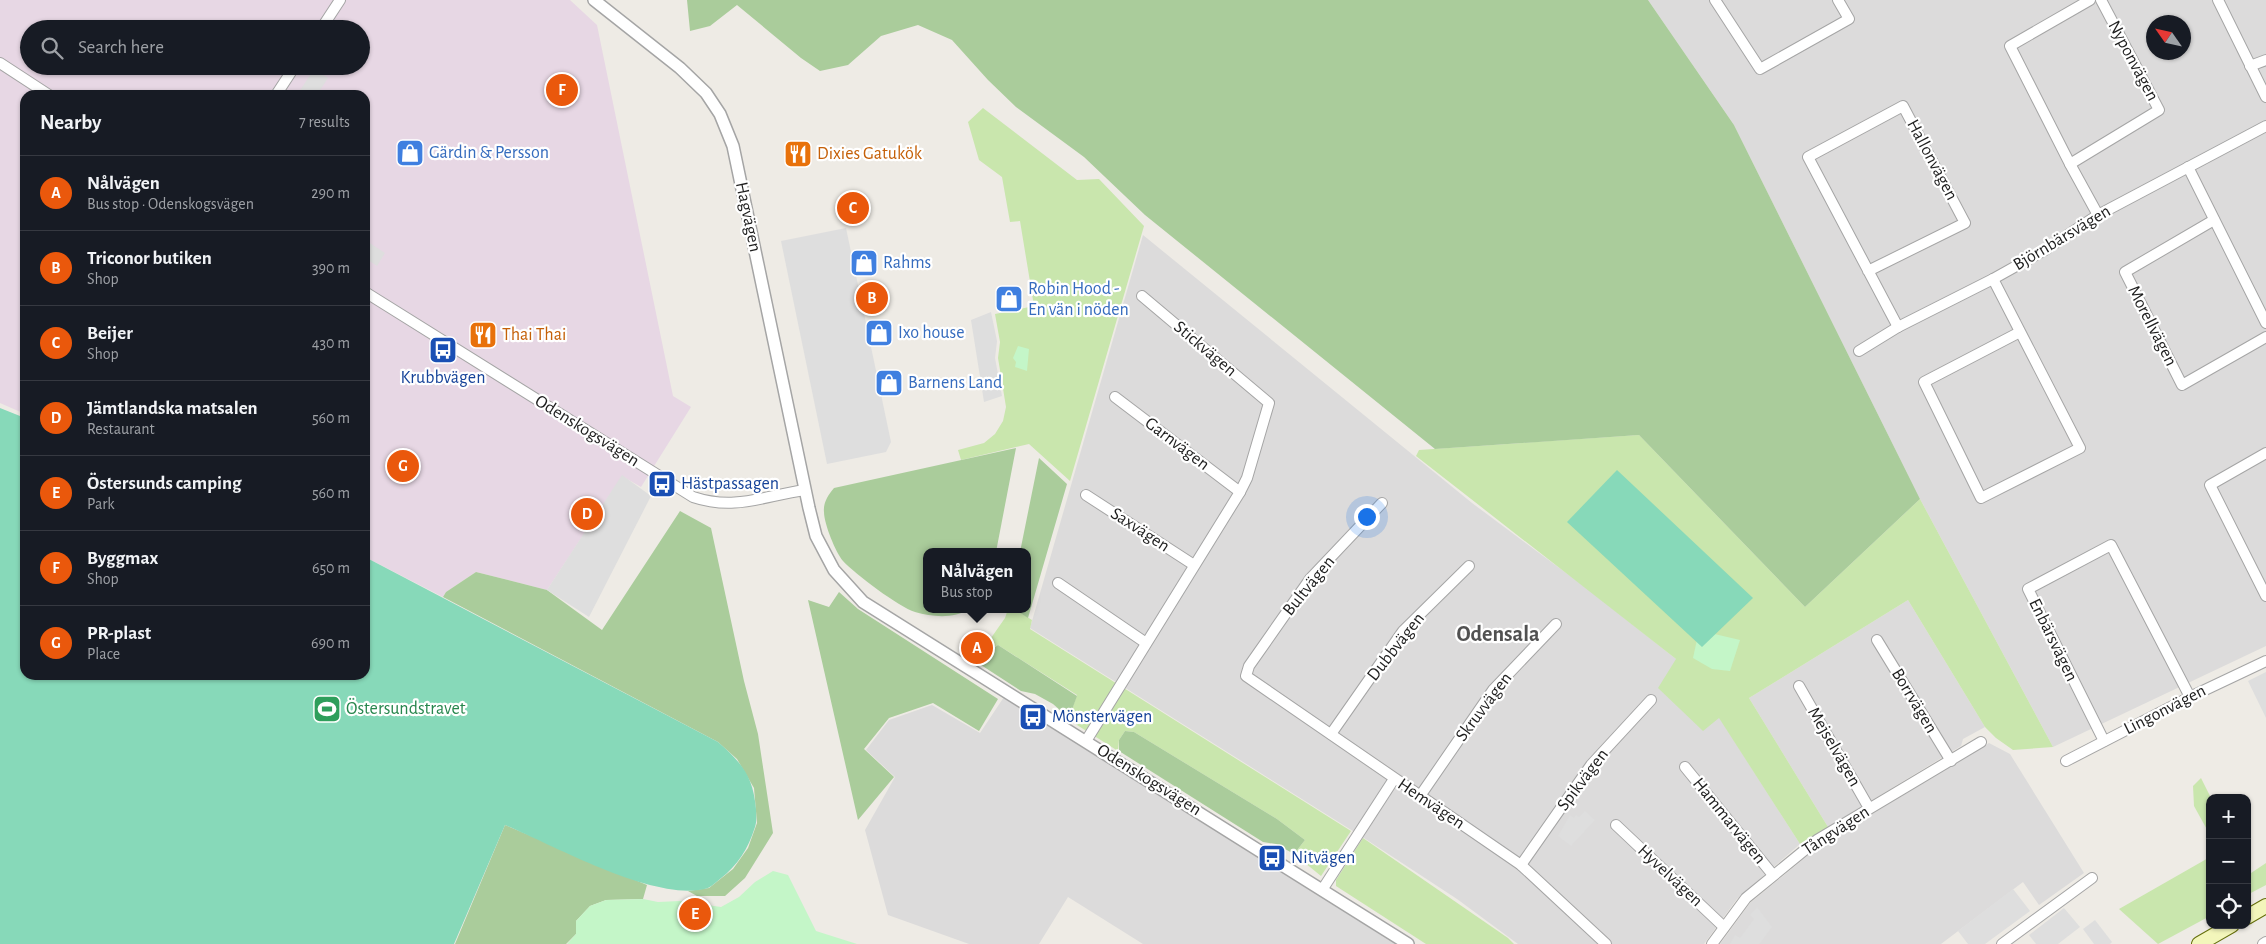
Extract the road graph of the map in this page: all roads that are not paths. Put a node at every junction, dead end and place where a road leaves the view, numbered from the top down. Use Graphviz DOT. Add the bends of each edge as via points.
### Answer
graph roads {
  1 [pos="340,0"];
  2 [pos="594,0"];
  3 [pos="1715,0"];
  4 [pos="1838,0"];
  5 [pos="2090,0"];
  6 [pos="2101,0"];
  7 [pos="2218,0"];
  8 [pos="327,20"];
  9 [pos="2266,60"];
  10 [pos="0,63"];
  11 [pos="2250,66"];
  12 [pos="289,75"];
  13 [pos="41,90"];
  14 [pos="279,90"];
  15 [pos="2266,97"];
  16 [pos="2266,126"];
  17 [pos="2070,164"];
  18 [pos="2188,167"];
  19 [pos="2098,215"];
  20 [pos="2214,220"];
  21 [pos="1868,272"];
  22 [pos="1993,279"];
  23 [pos="370,295"];
  24 [pos="1142,296"];
  25 [pos="2266,322"];
  26 [pos="1898,327"];
  27 [pos="2020,332"];
  28 [pos="2266,337"];
  29 [pos="1859,352"];
  30 [pos="1115,397"];
  31 [pos="2266,453"];
  32 [pos="805,490"];
  33 [pos="1240,492"];
  34 [pos="1086,496"];
  35 [pos="1382,503"];
  36 [pos="1194,565"];
  37 [pos="1469,566"];
  38 [pos="1058,583"];
  39 [pos="2266,596"];
  40 [pos="1556,624"];
  41 [pos="1877,640"];
  42 [pos="1146,642"];
  43 [pos="2266,661"];
  44 [pos="1246,676"];
  45 [pos="1799,686"];
  46 [pos="2190,697"];
  47 [pos="1651,700"];
  48 [pos="1331,734"];
  49 [pos="1086,741"];
  50 [pos="2104,741"];
  51 [pos="1980,742"];
  52 [pos="1951,761"];
  53 [pos="2066,761"];
  54 [pos="1685,768"];
  55 [pos="1394,779"];
  56 [pos="1420,796"];
  57 [pos="1869,808"];
  58 [pos="1616,825"];
  59 [pos="1521,865"];
  60 [pos="1773,875"];
  61 [pos="2092,878"];
  62 [pos="1322,890"];
  63 [pos="2265,907"];
  64 [pos="2251,915"];
  65 [pos="1724,927"];
  66 [pos="2225,929"];
  67 [pos="1408,944"];
  68 [pos="1606,944"];
  69 [pos="1712,944"];
  70 [pos="2002,944"];
  71 [pos="2199,944"];
  1 -- 8 [label="street"];
  2 -- 32 [label="street, Hagvägen" via="680,68 706,93 720,114 733,146"];
  3 -- 4 [label="street" via="1760,69 1850,19"];
  5 -- 17 [label="street" via="2010,46"];
  6 -- 17 [label="street, Nyponvägen" via="2159,110"];
  7 -- 11 [label="street"];
  9 -- 11 [label="street"];
  10 -- 13 [label="street"];
  11 -- 15 [label="street"];
  12 -- 14 [label="street"];
  16 -- 18 [label="street, Björnbärsvägen"];
  17 -- 19 [label="street"];
  18 -- 19 [label="street, Björnbärsvägen"];
  18 -- 20 [label="street"];
  19 -- 22 [label="street, Björnbärsvägen"];
  20 -- 25 [label="street"];
  20 -- 28 [label="street, Morellvägen" via="2125,272 2182,385"];
  21 -- 21 [label="street, Hallonvägen" via="1808,157 1903,106 1965,223"];
  21 -- 26 [label="street, Hallonvägen"];
  22 -- 26 [label="street, Björnbärsvägen"];
  22 -- 27 [label="street"];
  23 -- 32 [label="street, Odenskogsvägen" via="693,497 710,503 733,504"];
  24 -- 33 [label="street, Stickvägen" via="1268,403"];
  26 -- 29 [label="street, Björnbärsvägen"];
  27 -- 27 [label="street" via="2080,448 1981,498 1924,382"];
  30 -- 33 [label="street, Garnvägen"];
  31 -- 39 [label="street" via="2210,485"];
  32 -- 49 [label="street, Odenskogsvägen" via="822,550 834,570 864,602"];
  33 -- 36 [label="street"];
  34 -- 36 [label="street, Saxvägen"];
  35 -- 44 [label="street, Bultvägen" via="1310,579"];
  36 -- 42 [label="street"];
  37 -- 48 [label="street, Dubbvägen" via="1403,631"];
  38 -- 42 [label="street"];
  40 -- 56 [label="street, Skruvvägen" via="1493,690"];
  41 -- 52 [label="street, Borrvägen"];
  42 -- 49 [label="street"];
  43 -- 46 [label="street, Lingonvägen"];
  44 -- 48 [label="street, Hemvägen"];
  45 -- 57 [label="street, Mejselvägen"];
  46 -- 50 [label="street, Lingonvägen"];
  46 -- 50 [label="street, Enbärsvägen" via="2110,545 2028,589"];
  47 -- 59 [label="street, Spikvägen" via="1590,765"];
  48 -- 55 [label="street, Hemvägen"];
  49 -- 62 [label="street, Odenskogsvägen"];
  50 -- 53 [label="street, Lingonvägen"];
  51 -- 52 [label="street, Tångvägen"];
  52 -- 57 [label="street, Tångvägen"];
  54 -- 60 [label="street, Hammarvägen"];
  55 -- 56 [label="street, Hemvägen"];
  55 -- 62 [label="street"];
  56 -- 59 [label="street, Hemvägen"];
  57 -- 60 [label="street, Tångvägen" via="1817,840"];
  58 -- 65 [label="street, Hyvelvägen"];
  59 -- 68 [label="street, Hemvägen"];
  60 -- 65 [label="street, Tångvägen" via="1746,898"];
  61 -- 70 [label="street"];
  62 -- 67 [label="street, Odenskogsvägen"];
  63 -- 64 [label="main road"];
  65 -- 69 [label="street, Tångvägen"];
  66 -- 71 [label="main road"];
}
